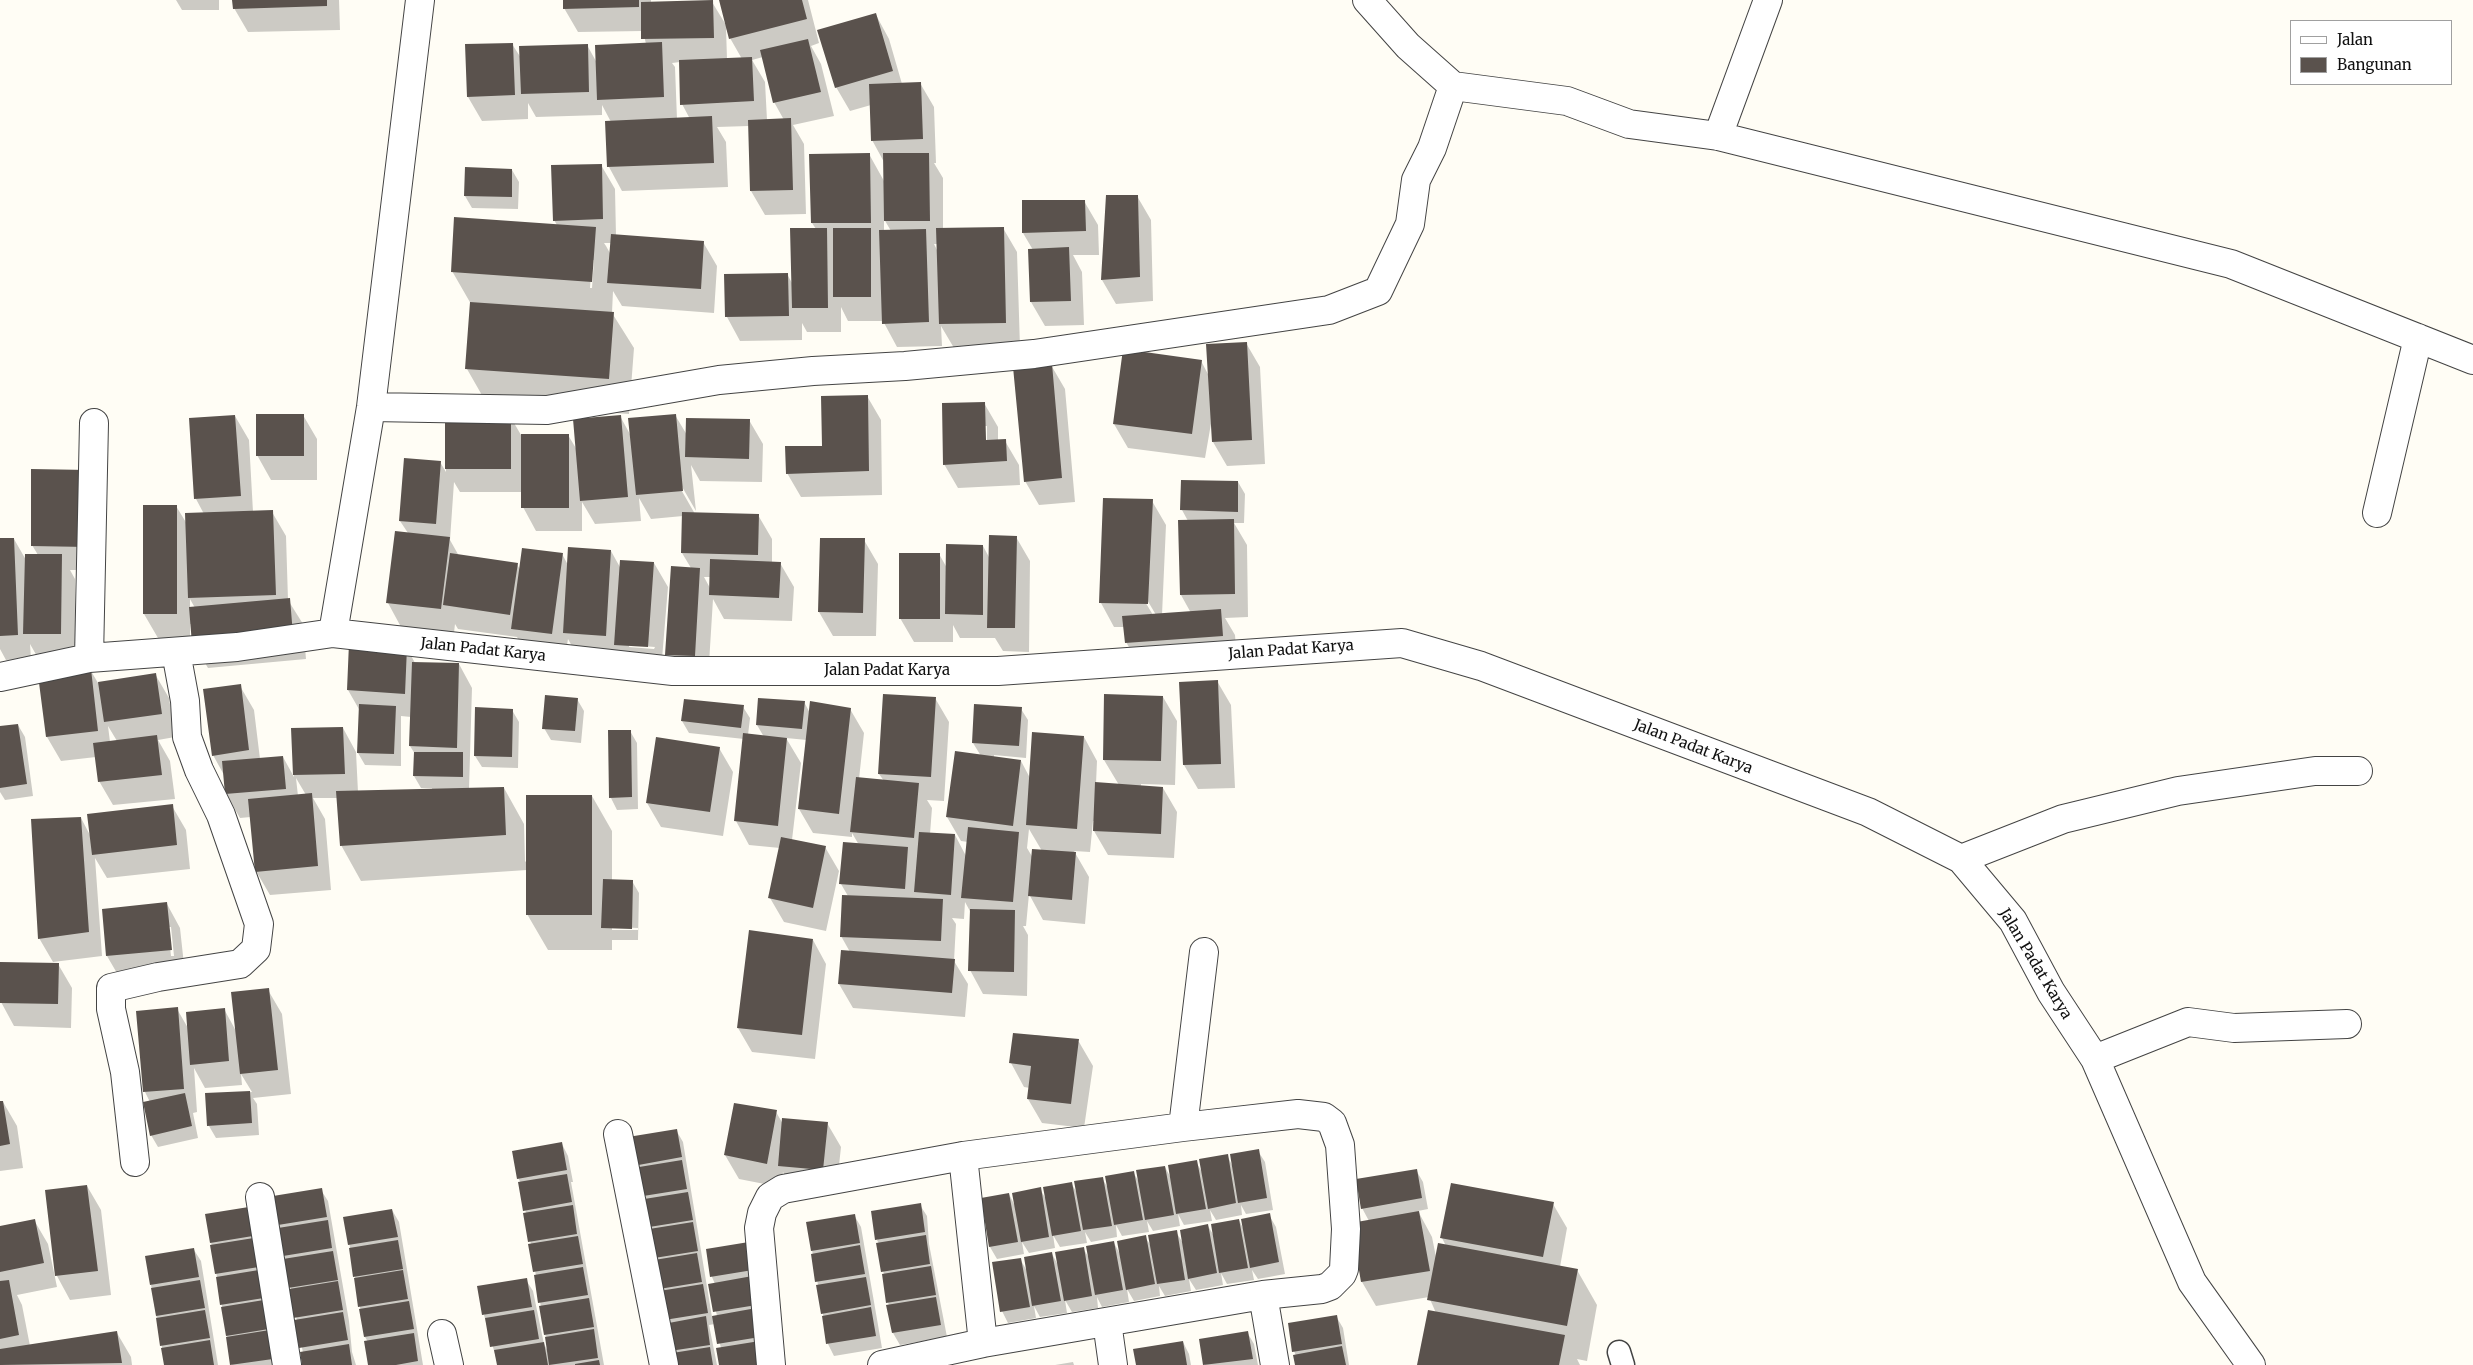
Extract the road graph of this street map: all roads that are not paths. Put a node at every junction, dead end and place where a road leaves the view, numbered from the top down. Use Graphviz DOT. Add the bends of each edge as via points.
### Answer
graph roads {
  1 [pos="420,0"];
  2 [pos="1367,0"];
  3 [pos="1768,0"];
  4 [pos="1453,86"];
  5 [pos="1718,136"];
  6 [pos="2418,338"];
  7 [pos="2473,360"];
  8 [pos="370,407"];
  9 [pos="94,423"];
  10 [pos="2377,513"];
  11 [pos="333,633"];
  12 [pos="176,652"];
  13 [pos="89,658"];
  14 [pos="0,677"];
  15 [pos="2358,771"];
  16 [pos="1961,859"];
  17 [pos="1204,952"];
  18 [pos="2347,1024"];
  19 [pos="2095,1059"];
  20 [pos="1182,1127"];
  21 [pos="618,1134"];
  22 [pos="964,1156"];
  23 [pos="135,1162"];
  24 [pos="260,1197"];
  25 [pos="1263,1294"];
  26 [pos="1107,1322"];
  27 [pos="442,1334"];
  28 [pos="983,1343"];
  29 [pos="287,1365"];
  30 [pos="449,1365"];
  31 [pos="664,1365"];
  32 [pos="771,1365"];
  33 [pos="882,1365"];
  34 [pos="1114,1365"];
  35 [pos="1275,1365"];
  36 [pos="2251,1365"];
  1 -- 8 [label="street"];
  2 -- 4 [label="street" via="1408,46"];
  3 -- 5 [label="street"];
  4 -- 5 [label="street" via="1567,101 1630,124"];
  4 -- 8 [label="street" via="1432,148 1416,180 1410,224 1378,291 1328,310 1034,354 719,380 547,410"];
  5 -- 6 [label="street" via="2231,264"];
  6 -- 7 [label="street"];
  6 -- 10 [label="street"];
  8 -- 11 [label="street"];
  9 -- 13 [label="street"];
  11 -- 12 [label="street, Jalan Padat Karya"];
  11 -- 16 [label="street, Jalan Padat Karya" via="673,671 998,671 1402,643 1481,666 1868,812"];
  12 -- 13 [label="street, Jalan Padat Karya"];
  12 -- 23 [label="street" via="185,701 187,737 221,815 259,924 256,949 240,964 111,988 111,1010 125,1072"];
  13 -- 14 [label="street, Jalan Padat Karya"];
  15 -- 16 [label="street" via="2315,771 2178,791 2063,819"];
  16 -- 19 [label="street, Jalan Padat Karya" via="2013,921 2051,992"];
  17 -- 20 [label="street"];
  18 -- 19 [label="street" via="2234,1028 2188,1022"];
  19 -- 36 [label="street, Jalan Padat Karya" via="2192,1282"];
  20 -- 22 [label="street"];
  20 -- 25 [label="street" via="1298,1114 1324,1117 1332,1123 1340,1145 1346,1229 1342,1274 1322,1289"];
  21 -- 31 [label="street"];
  22 -- 28 [label="street"];
  22 -- 32 [label="street" via="783,1189 770,1197 762,1213 760,1228"];
  24 -- 29 [label="street"];
  25 -- 26 [label="street"];
  25 -- 35 [label="street"];
  26 -- 28 [label="street"];
  26 -- 34 [label="street"];
  27 -- 30 [label="street"];
  28 -- 33 [label="street"];
}
